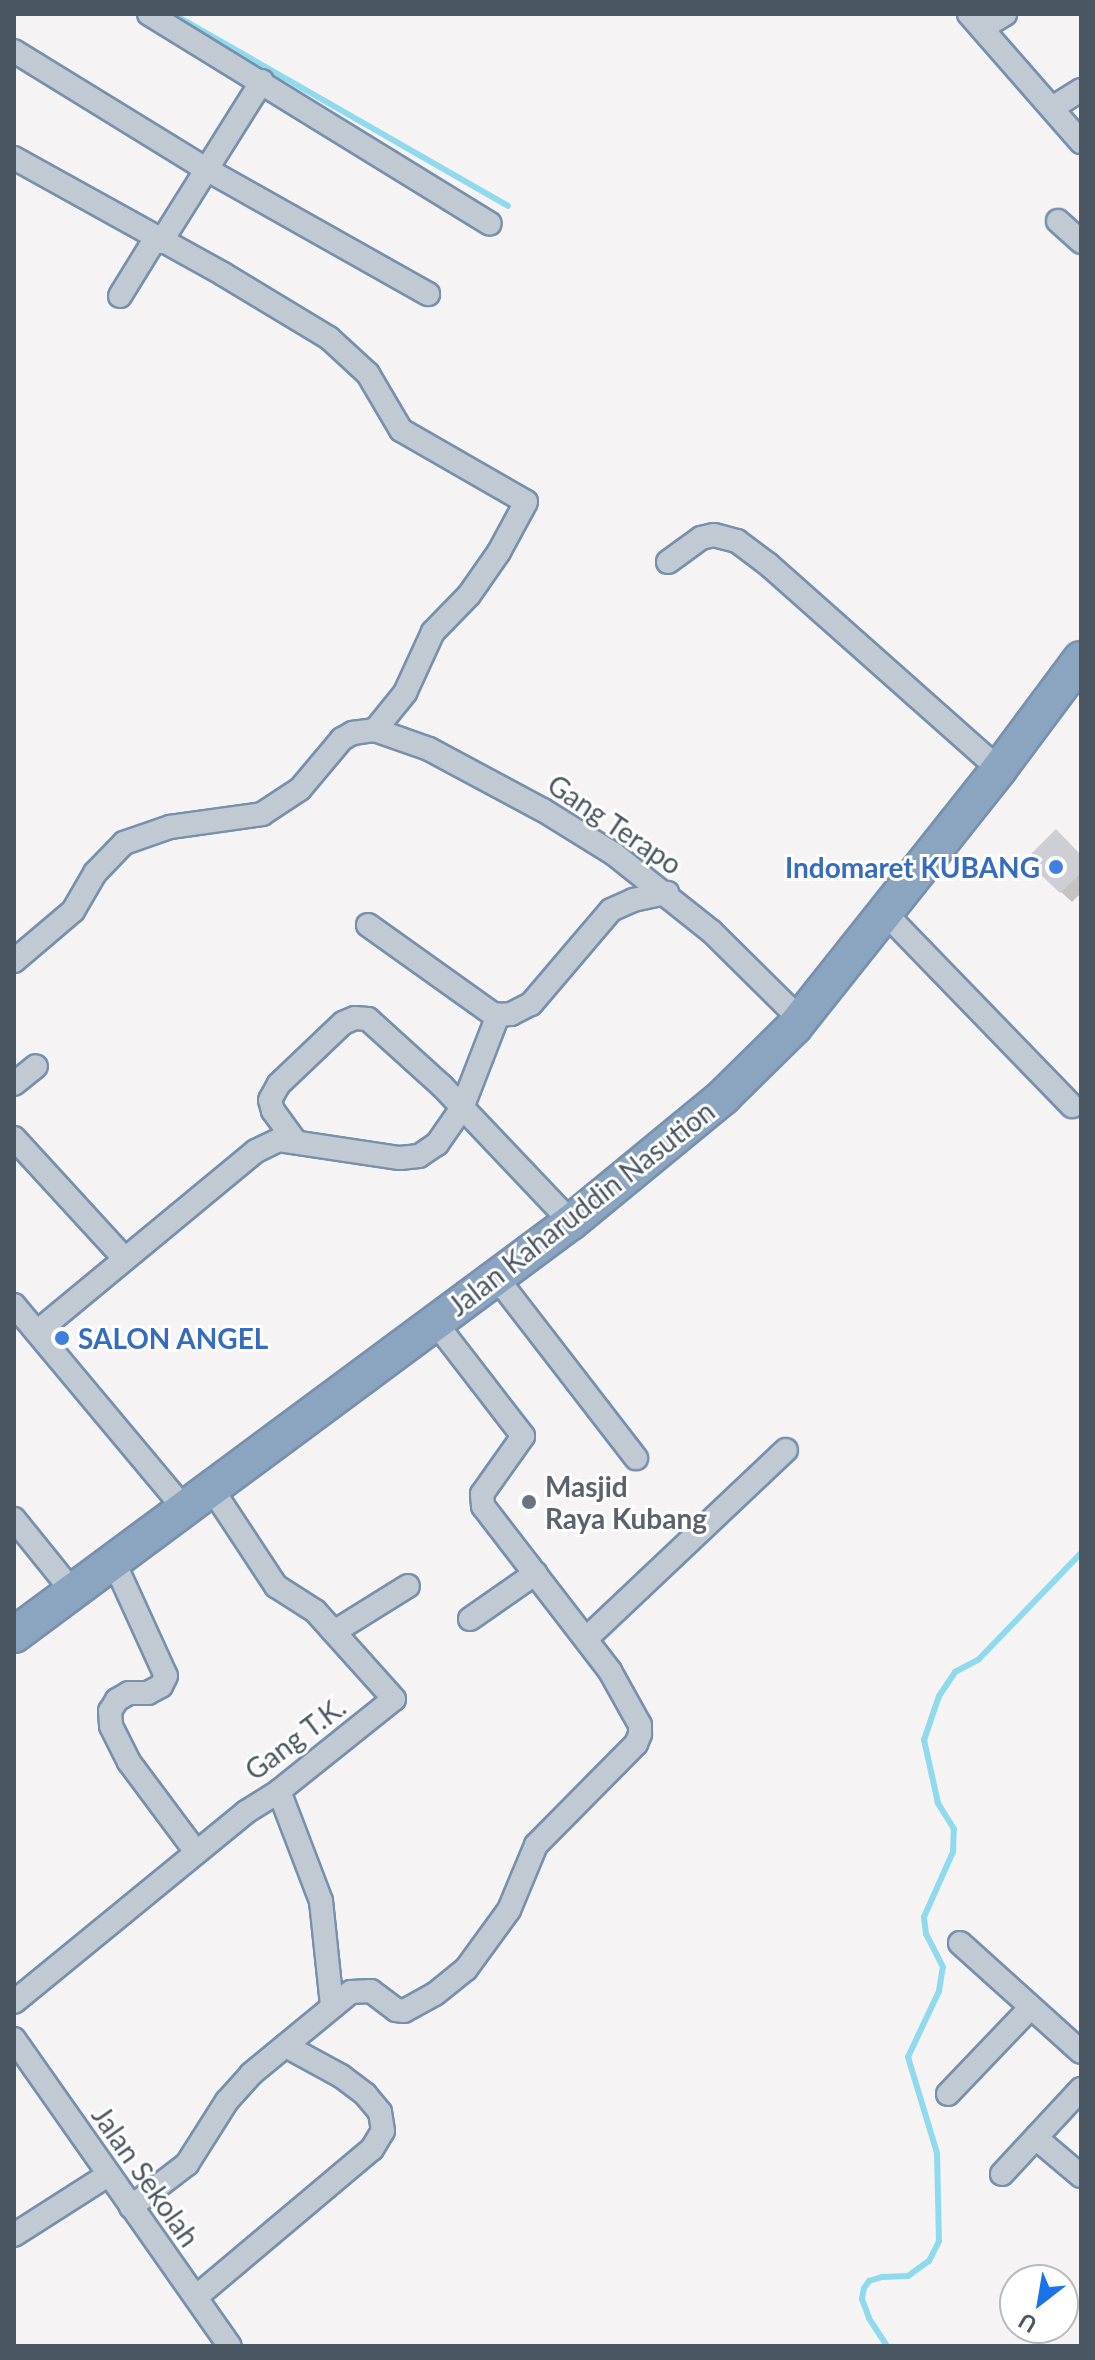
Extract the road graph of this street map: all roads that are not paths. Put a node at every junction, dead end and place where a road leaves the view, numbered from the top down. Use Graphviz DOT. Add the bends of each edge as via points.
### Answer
graph roads {
  1 [pos="149,14"];
  2 [pos="1005,14"];
  3 [pos="976,21"];
  4 [pos="14,51"];
  5 [pos="262,81"];
  6 [pos="1081,90"];
  7 [pos="1052,108"];
  8 [pos="1081,142"];
  9 [pos="14,158"];
  10 [pos="206,169"];
  11 [pos="1058,221"];
  12 [pos="490,224"];
  13 [pos="158,241"];
  14 [pos="1081,242"];
  15 [pos="428,294"];
  16 [pos="120,296"];
  17 [pos="668,562"];
  18 [pos="1081,659"];
  19 [pos="1070,693"];
  20 [pos="369,730"];
  21 [pos="999,769"];
  22 [pos="667,893"];
  23 [pos="885,913"];
  24 [pos="368,925"];
  25 [pos="14,961"];
  26 [pos="498,1015"];
  27 [pos="800,1019"];
  28 [pos="36,1066"];
  29 [pos="14,1084"];
  30 [pos="1072,1106"];
  31 [pos="462,1108"];
  32 [pos="14,1138"];
  33 [pos="295,1141"];
  34 [pos="571,1222"];
  35 [pos="125,1259"];
  36 [pos="496,1277"];
  37 [pos="14,1305"];
  38 [pos="435,1322"];
  39 [pos="37,1332"];
  40 [pos="786,1450"];
  41 [pos="636,1458"];
  42 [pos="212,1489"];
  43 [pos="184,1508"];
  44 [pos="14,1519"];
  45 [pos="114,1562"];
  46 [pos="536,1573"];
  47 [pos="408,1586"];
  48 [pos="73,1592"];
  49 [pos="470,1619"];
  50 [pos="334,1632"];
  51 [pos="14,1635"];
  52 [pos="586,1639"];
  53 [pos="279,1791"];
  54 [pos="196,1852"];
  55 [pos="960,1943"];
  56 [pos="14,2002"];
  57 [pos="332,2006"];
  58 [pos="1031,2007"];
  59 [pos="15,2043"];
  60 [pos="286,2046"];
  61 [pos="1081,2052"];
  62 [pos="1081,2089"];
  63 [pos="948,2094"];
  64 [pos="1036,2138"];
  65 [pos="1002,2174"];
  66 [pos="108,2175"];
  67 [pos="1081,2176"];
  68 [pos="131,2207"];
  69 [pos="14,2235"];
  70 [pos="196,2297"];
  71 [pos="230,2346"];
  1 -- 5 [label="street"];
  2 -- 3 [label="street"];
  3 -- 7 [label="street"];
  4 -- 10 [label="street"];
  5 -- 10 [label="street"];
  5 -- 12 [label="street"];
  6 -- 7 [label="street"];
  7 -- 8 [label="street"];
  9 -- 13 [label="street"];
  10 -- 13 [label="street"];
  10 -- 15 [label="street"];
  11 -- 14 [label="street"];
  13 -- 16 [label="street"];
  13 -- 20 [label="street" via="329,338 368,374 401,430 526,502 477,585 433,632 405,693"];
  17 -- 21 [label="street" via="701,538 714,535 737,541"];
  18 -- 19 [label="highway, Jalan Kaharuddin Nasution"];
  19 -- 21 [label="highway, Jalan Kaharuddin Nasution"];
  20 -- 22 [label="street, Gang Terapo" via="429,749 543,810"];
  20 -- 25 [label="street" via="342,739 300,789 262,814 170,827 124,843 95,873 73,911"];
  21 -- 23 [label="highway, Jalan Kaharuddin Nasution"];
  22 -- 26 [label="street" via="611,910 531,1004"];
  22 -- 27 [label="street, Gang Terapo"];
  23 -- 27 [label="highway, Jalan Kaharuddin Nasution"];
  23 -- 30 [label="street"];
  24 -- 26 [label="street"];
  26 -- 31 [label="street"];
  27 -- 34 [label="highway, Jalan Kaharuddin Nasution" via="723,1097"];
  28 -- 29 [label="street"];
  31 -- 33 [label="street" via="437,1144 419,1156 368,1156"];
  31 -- 33 [label="street" via="385,1031 368,1019 355,1018 288,1074 270,1100"];
  31 -- 34 [label="street"];
  32 -- 35 [label="street"];
  33 -- 35 [label="street" via="279,1140 256,1151"];
  34 -- 36 [label="highway, Jalan Kaharuddin Nasution"];
  35 -- 39 [label="street"];
  36 -- 38 [label="highway, Jalan Kaharuddin Nasution"];
  36 -- 41 [label="street"];
  37 -- 39 [label="street"];
  38 -- 42 [label="highway, Jalan Kaharuddin Nasution"];
  38 -- 46 [label="street" via="523,1436 482,1500"];
  39 -- 43 [label="street"];
  40 -- 52 [label="street"];
  42 -- 43 [label="highway, Jalan Kaharuddin Nasution"];
  42 -- 50 [label="street, Gang T.K." via="276,1586 315,1611"];
  43 -- 45 [label="highway, Jalan Kaharuddin Nasution"];
  44 -- 48 [label="street"];
  45 -- 48 [label="highway, Jalan Kaharuddin Nasution"];
  45 -- 54 [label="street" via="166,1676 148,1693 129,1693 117,1700 110,1711 111,1726 129,1762"];
  46 -- 49 [label="street"];
  46 -- 52 [label="street"];
  47 -- 50 [label="street"];
  48 -- 51 [label="highway, Jalan Kaharuddin Nasution"];
  50 -- 53 [label="street, Gang T.K." via="394,1699"];
  52 -- 57 [label="street" via="640,1725 636,1744 536,1845 509,1910 452,1982 404,2011 360,1989"];
  53 -- 54 [label="street, Gang T.K."];
  53 -- 57 [label="street" via="321,1901"];
  54 -- 56 [label="street, Gang T.K."];
  55 -- 58 [label="street"];
  57 -- 60 [label="street"];
  58 -- 61 [label="street"];
  58 -- 63 [label="street"];
  59 -- 66 [label="street, Jalan Sekolah"];
  60 -- 68 [label="street" via="227,2101 187,2164"];
  60 -- 70 [label="street" via="365,2094 380,2112 383,2131 372,2149"];
  62 -- 64 [label="street"];
  64 -- 65 [label="street"];
  64 -- 67 [label="street"];
  66 -- 68 [label="street, Jalan Sekolah"];
  66 -- 69 [label="street"];
  68 -- 70 [label="street, Jalan Sekolah"];
  70 -- 71 [label="street, Jalan Sekolah"];
}
